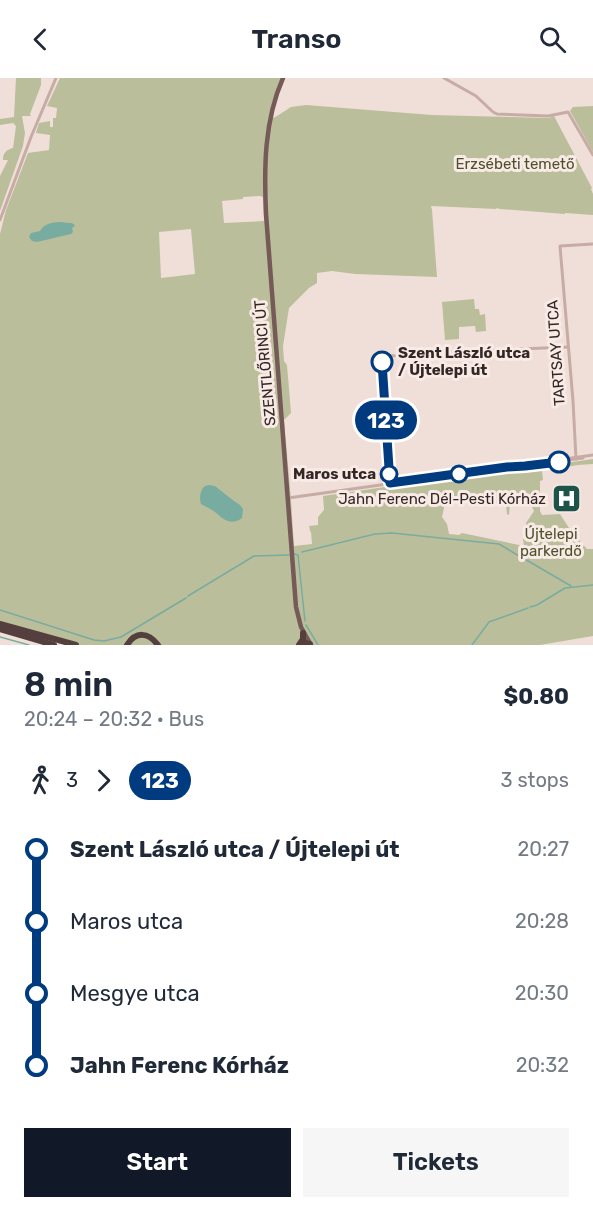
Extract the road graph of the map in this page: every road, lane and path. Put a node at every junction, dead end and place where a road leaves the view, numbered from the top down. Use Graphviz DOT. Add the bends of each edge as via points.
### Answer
graph roads {
  1 [pos="56,78"];
  2 [pos="283,78"];
  3 [pos="444,78"];
  4 [pos="593,155"];
  5 [pos="0,220"];
  6 [pos="593,244"];
  7 [pos="568,347"];
  8 [pos="593,456"];
  9 [pos="575,459"];
  10 [pos="390,483"];
  11 [pos="288,498"];
  12 [pos="0,627"];
  13 [pos="304,642"];
  14 [pos="44,645"];
  15 [pos="54,645"];
  16 [pos="65,645"];
  17 [pos="76,645"];
  18 [pos="128,645"];
  19 [pos="156,645"];
  1 -- 5 [label="street"];
  2 -- 11 [label="main road, SZENTLŐRINCI ÚT" via="268,125 265,198"];
  3 -- 4 [label="street" via="474,94 497,114 549,116 568,112"];
  6 -- 7 [label="street, TARTSAY UTCA" via="560,246"];
  7 -- 9 [label="street, TARTSAY UTCA"];
  7 -- 10 [label="street" via="380,357"];
  8 -- 9 [label="street"];
  9 -- 10 [label="street"];
  10 -- 11 [label="street"];
  11 -- 13 [label="main road, SZENTLŐRINCI ÚT" via="296,611"];
  12 -- 14 [label="highway"];
  12 -- 15 [label="highway"];
  12 -- 16 [label="highway"];
  12 -- 17 [label="highway"];
  18 -- 19 [label="highway" via="141,636"];
}
